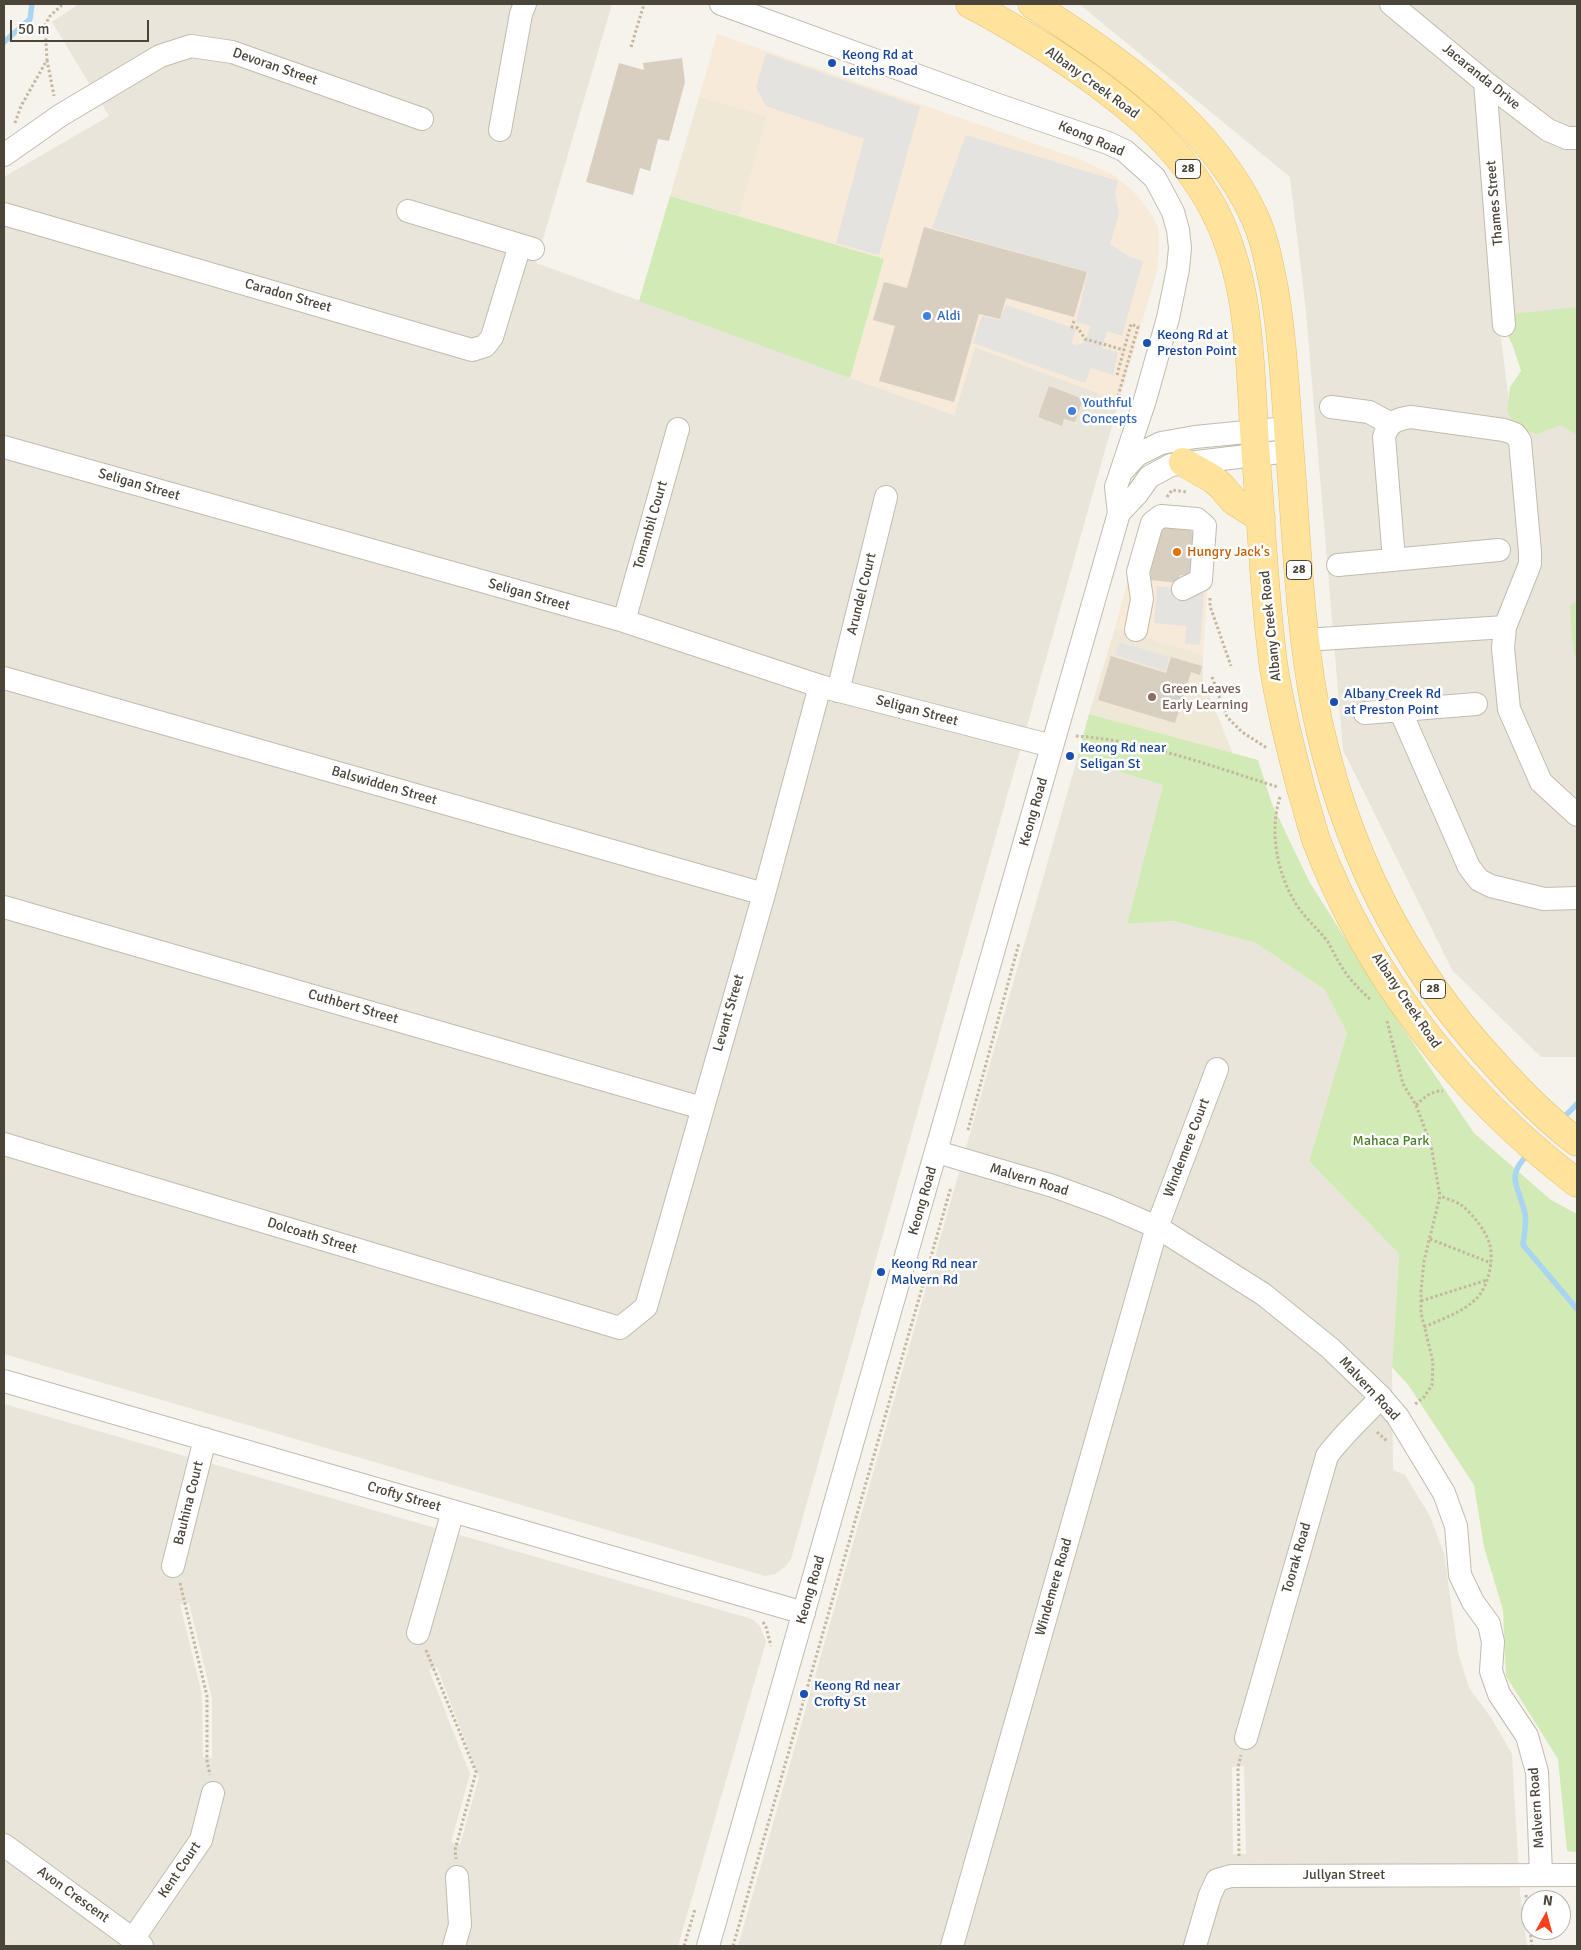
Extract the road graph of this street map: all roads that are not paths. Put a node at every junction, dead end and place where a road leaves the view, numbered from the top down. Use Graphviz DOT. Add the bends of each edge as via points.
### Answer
graph roads {
  1 [pos="525,4"];
  2 [pos="721,4"];
  3 [pos="970,4"];
  4 [pos="1032,4"];
  5 [pos="1392,4"];
  6 [pos="1485,82"];
  7 [pos="422,119"];
  8 [pos="500,130"];
  9 [pos="1577,138"];
  10 [pos="9,151"];
  11 [pos="408,211"];
  12 [pos="4,214"];
  13 [pos="1504,325"];
  14 [pos="1136,400"];
  15 [pos="1331,407"];
  16 [pos="1390,424"];
  17 [pos="678,429"];
  18 [pos="1288,440"];
  19 [pos="1255,442"];
  20 [pos="4,447"];
  21 [pos="1150,447"];
  22 [pos="1171,466"];
  23 [pos="1121,474"];
  24 [pos="886,497"];
  25 [pos="1119,513"];
  26 [pos="1261,518"];
  27 [pos="1499,550"];
  28 [pos="1394,560"];
  29 [pos="1338,565"];
  30 [pos="1183,589"];
  31 [pos="624,621"];
  32 [pos="1506,627"];
  33 [pos="1136,630"];
  34 [pos="1305,640"];
  35 [pos="4,678"];
  36 [pos="829,688"];
  37 [pos="1476,704"];
  38 [pos="1400,710"];
  39 [pos="1364,713"];
  40 [pos="1052,746"];
  41 [pos="1577,815"];
  42 [pos="1363,864"];
  43 [pos="1334,880"];
  44 [pos="764,894"];
  45 [pos="1577,898"];
  46 [pos="4,906"];
  47 [pos="1217,1069"];
  48 [pos="702,1108"];
  49 [pos="1573,1138"];
  50 [pos="4,1144"];
  51 [pos="937,1152"];
  52 [pos="1577,1183"];
  53 [pos="1157,1227"];
  54 [pos="620,1328"];
  55 [pos="4,1381"];
  56 [pos="1381,1397"];
  57 [pos="204,1439"];
  58 [pos="453,1511"];
  59 [pos="173,1566"];
  60 [pos="804,1613"];
  61 [pos="418,1633"];
  62 [pos="1246,1738"];
  63 [pos="213,1794"];
  64 [pos="4,1845"];
  65 [pos="1532,1874"];
  66 [pos="1577,1875"];
  67 [pos="457,1877"];
  68 [pos="137,1943"];
  69 [pos="454,1946"];
  70 [pos="708,1946"];
  71 [pos="952,1946"];
  72 [pos="1195,1946"];
  1 -- 8 [label="street"];
  2 -- 14 [label="street, Keong Road" via="1108,143 1125,151 1155,178 1164,192 1178,230 1180,248 1168,318"];
  3 -- 19 [label="main road, Albany Creek Road / 28" via="1103,87 1158,134 1197,182 1224,231 1236,264 1248,331"];
  4 -- 18 [label="main road, Albany Creek Road / 28" via="1118,63 1161,99 1193,128 1238,186 1265,244 1282,342"];
  5 -- 6 [label="street, Jacaranda Drive"];
  6 -- 9 [label="street, Jacaranda Drive" via="1548,130 1567,138"];
  6 -- 13 [label="street, Thames Street"];
  7 -- 10 [label="street, Devoran Street" via="232,52 191,46 160,56 61,115"];
  11 -- 12 [label="street, Caradon Street" via="523,252 492,337 485,346 472,350"];
  14 -- 21 [label="street, Keong Road"];
  14 -- 23 [label="street, Keong Road"];
  15 -- 16 [label="street" via="1369,412"];
  16 -- 28 [label="street" via="1384,437"];
  16 -- 32 [label="street" via="1410,417 1504,430 1515,434 1520,441 1530,564"];
  17 -- 31 [label="street, Tomanbil Court"];
  18 -- 19 [label="street"];
  18 -- 34 [label="main road, Albany Creek Road / 28"];
  19 -- 21 [label="street" via="1175,439"];
  19 -- 22 [label="street"];
  19 -- 26 [label="main road, Albany Creek Road / 28"];
  20 -- 31 [label="street, Seligan Street"];
  21 -- 22 [label="street, Keong Road"];
  21 -- 23 [label="street" via="1133,459"];
  22 -- 25 [label="street, Keong Road" via="1149,477"];
  22 -- 26 [label="main road" via="1212,479 1234,501"];
  23 -- 25 [label="street, Keong Road" via="1116,487"];
  24 -- 36 [label="street, Arundel Court"];
  25 -- 40 [label="street, Keong Road"];
  26 -- 43 [label="main road, Albany Creek Road / 28" via="1274,668 1284,722 1316,838"];
  27 -- 28 [label="street"];
  28 -- 29 [label="street"];
  30 -- 33 [label="street" via="1201,580 1205,526 1197,519 1161,516 1149,530 1138,572 1142,600"];
  31 -- 36 [label="street, Seligan Street"];
  32 -- 34 [label="street"];
  32 -- 41 [label="street" via="1503,648 1509,709 1541,782"];
  34 -- 42 [label="main road, Albany Creek Road / 28" via="1316,709 1329,762 1343,814"];
  35 -- 44 [label="street, Balswidden Street"];
  36 -- 40 [label="street, Seligan Street"];
  36 -- 44 [label="street, Levant Street"];
  37 -- 38 [label="street"];
  38 -- 39 [label="street"];
  38 -- 45 [label="street" via="1479,880 1544,899"];
  40 -- 51 [label="street, Keong Road"];
  42 -- 43 [label="main road"];
  42 -- 49 [label="main road, Albany Creek Road / 28" via="1384,908 1438,996 1468,1035 1526,1097"];
  43 -- 52 [label="main road, Albany Creek Road / 28" via="1388,981 1422,1030 1505,1122"];
  44 -- 48 [label="street, Levant Street"];
  46 -- 48 [label="street, Cuthbert Street"];
  47 -- 53 [label="street, Windemere Court"];
  48 -- 54 [label="street, Levant Street" via="646,1308"];
  50 -- 54 [label="street, Dolcoath Street"];
  51 -- 53 [label="street, Malvern Road" via="1054,1186"];
  51 -- 60 [label="street, Keong Road"];
  53 -- 56 [label="street, Malvern Road" via="1263,1294 1330,1348"];
  53 -- 71 [label="street, Windemere Road"];
  55 -- 57 [label="street, Crofty Street"];
  56 -- 62 [label="street, Toorak Road" via="1340,1437 1327,1456"];
  56 -- 65 [label="street, Malvern Road" via="1398,1417 1444,1494 1456,1526 1460,1575 1473,1602 1489,1624 1493,1642 1492,1671 1499,1694 1527,1736 1538,1772"];
  57 -- 58 [label="street, Crofty Street"];
  57 -- 59 [label="street, Bauhina Court"];
  58 -- 60 [label="street, Crofty Street"];
  58 -- 61 [label="street"];
  60 -- 70 [label="street, Keong Road"];
  63 -- 68 [label="street, Kent Court" via="201,1840"];
  64 -- 68 [label="street, Avon Crescent"];
  65 -- 66 [label="street, Jullyan Street"];
  65 -- 72 [label="street, Jullyan Street" via="1231,1876 1217,1880"];
  67 -- 69 [label="street" via="460,1925"];
}
